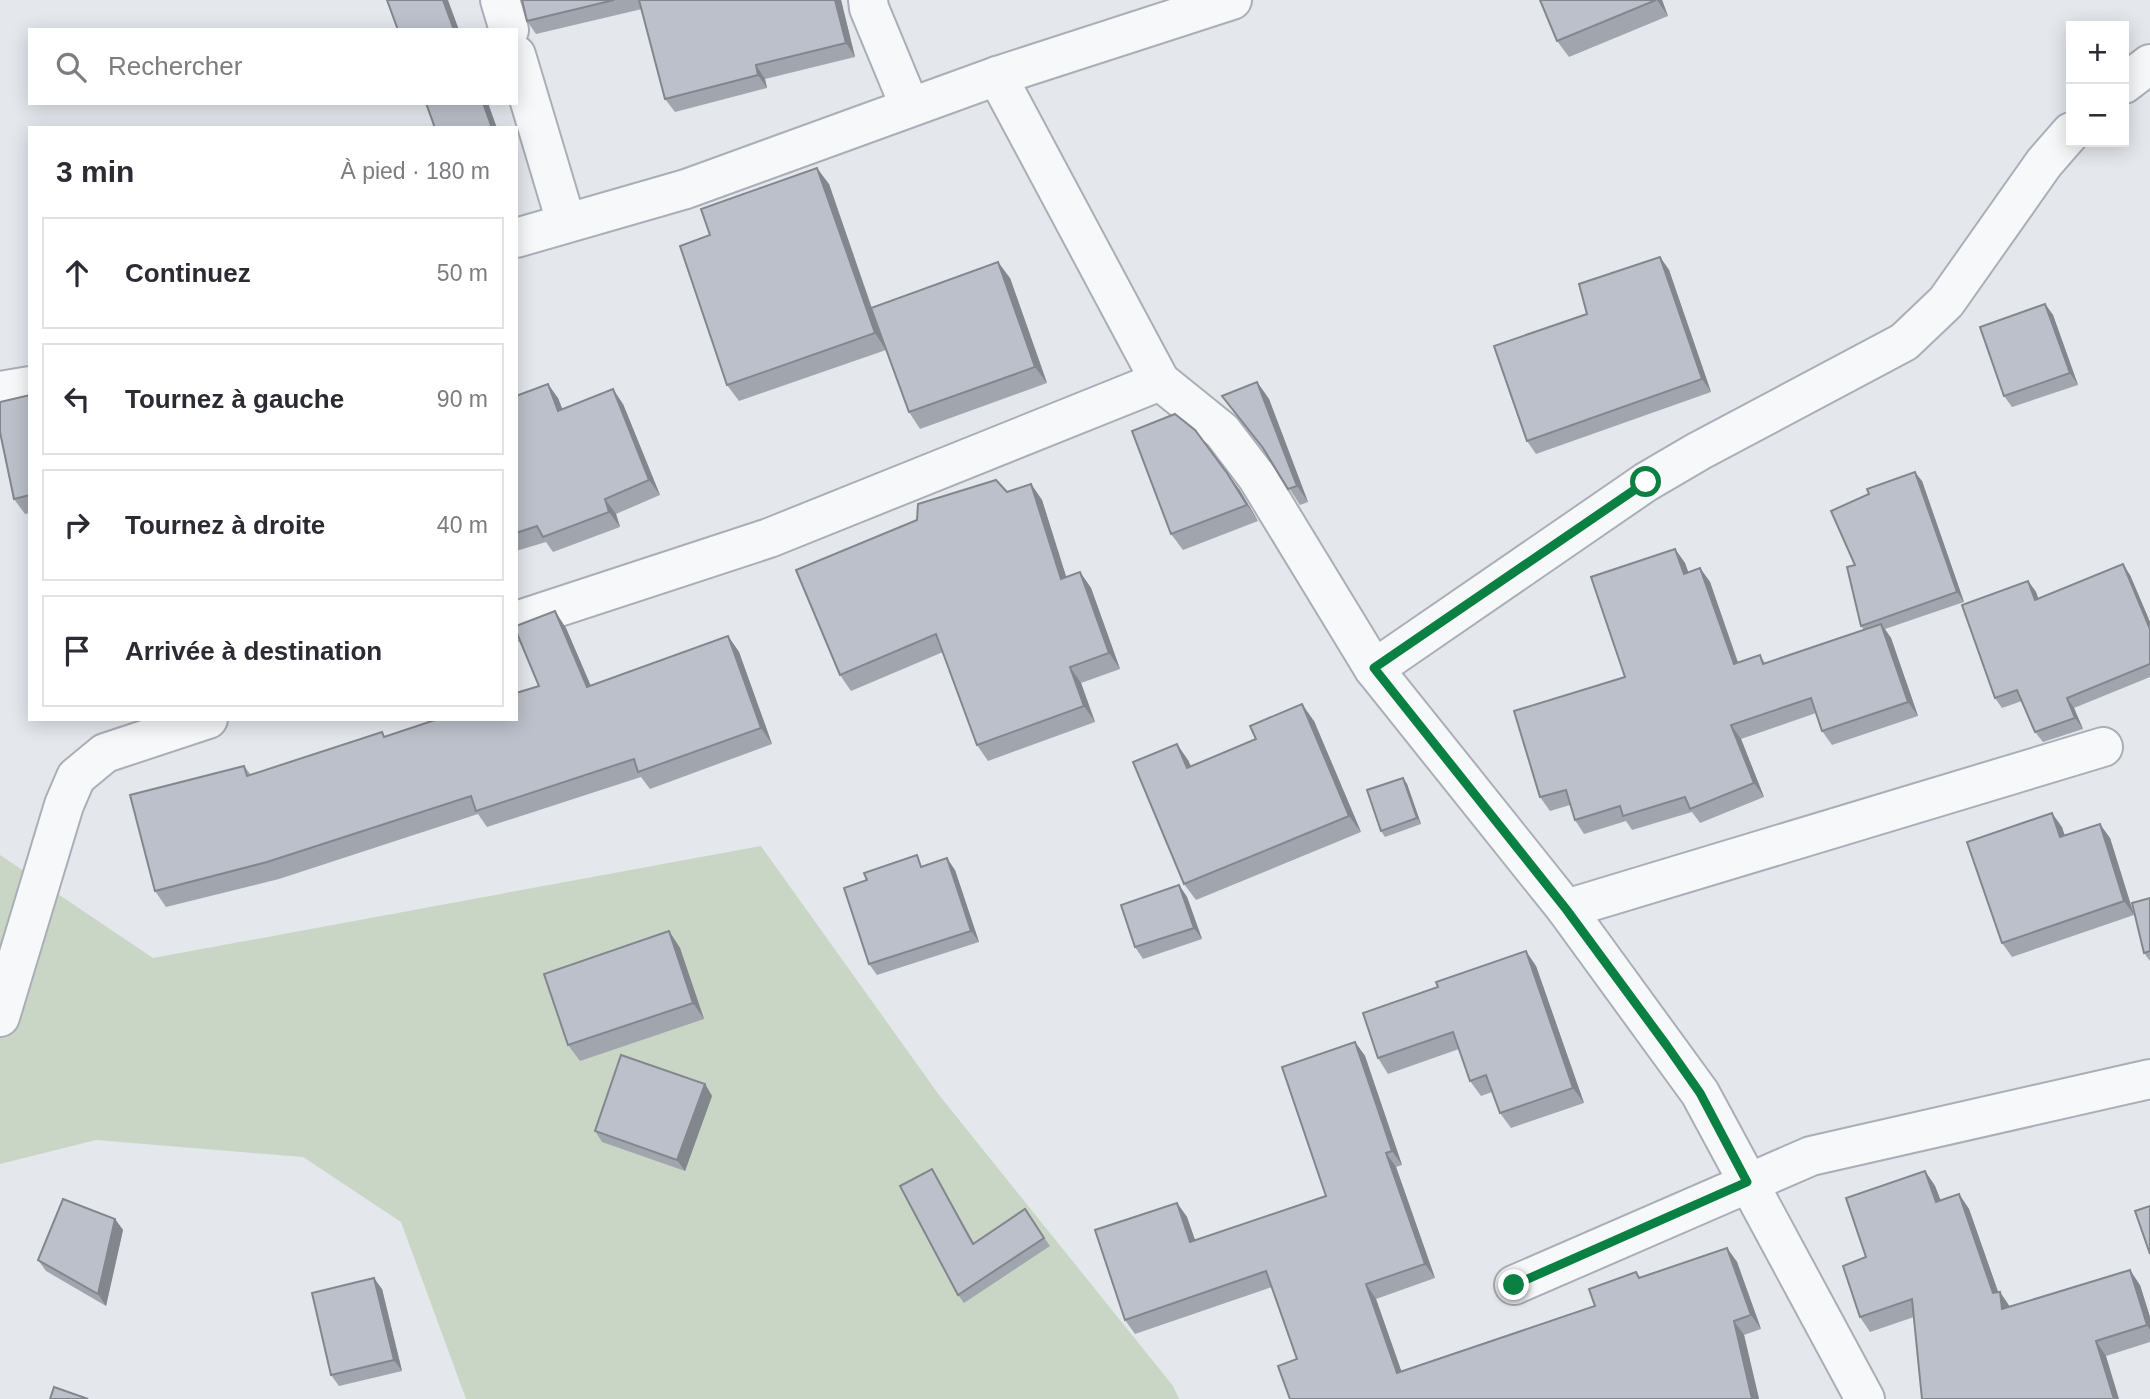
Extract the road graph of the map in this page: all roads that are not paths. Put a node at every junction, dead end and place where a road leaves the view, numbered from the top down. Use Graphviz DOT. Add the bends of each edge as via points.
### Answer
graph roads {
  1 [pos="500,0"];
  2 [pos="868,0"];
  3 [pos="1232,0"];
  4 [pos="508,28"];
  5 [pos="518,62"];
  6 [pos="2150,64"];
  7 [pos="997,76"];
  8 [pos="2129,80"];
  9 [pos="910,107"];
  10 [pos="2066,138"];
  11 [pos="566,222"];
  12 [pos="518,237"];
  13 [pos="1160,381"];
  14 [pos="28,386"];
  15 [pos="0,391"];
  16 [pos="518,620"];
  17 [pos="1374,668"];
  18 [pos="202,721"];
  19 [pos="2104,747"];
  20 [pos="1566,909"];
  21 [pos="0,1017"];
  22 [pos="2150,1079"];
  23 [pos="1747,1182"];
  24 [pos="1514,1285"];
  25 [pos="1865,1399"];
  1 -- 4 [label="street"];
  2 -- 9 [label="street"];
  3 -- 7 [label="street"];
  5 -- 11 [label="street"];
  6 -- 8 [label="street"];
  7 -- 9 [label="street"];
  7 -- 13 [label="street"];
  9 -- 11 [label="street" via="686,189"];
  10 -- 17 [label="street" via="1945,302 1903,342 1646,482"];
  11 -- 12 [label="street"];
  13 -- 16 [label="street" via="769,538"];
  13 -- 17 [label="street" via="1222,430 1257,477"];
  14 -- 15 [label="street"];
  17 -- 20 [label="street"];
  18 -- 21 [label="street" via="104,753 76,777"];
  19 -- 20 [label="street"];
  20 -- 23 [label="street" via="1700,1093"];
  22 -- 23 [label="street" via="1811,1156"];
  23 -- 24 [label="street"];
  23 -- 25 [label="street"];
}
